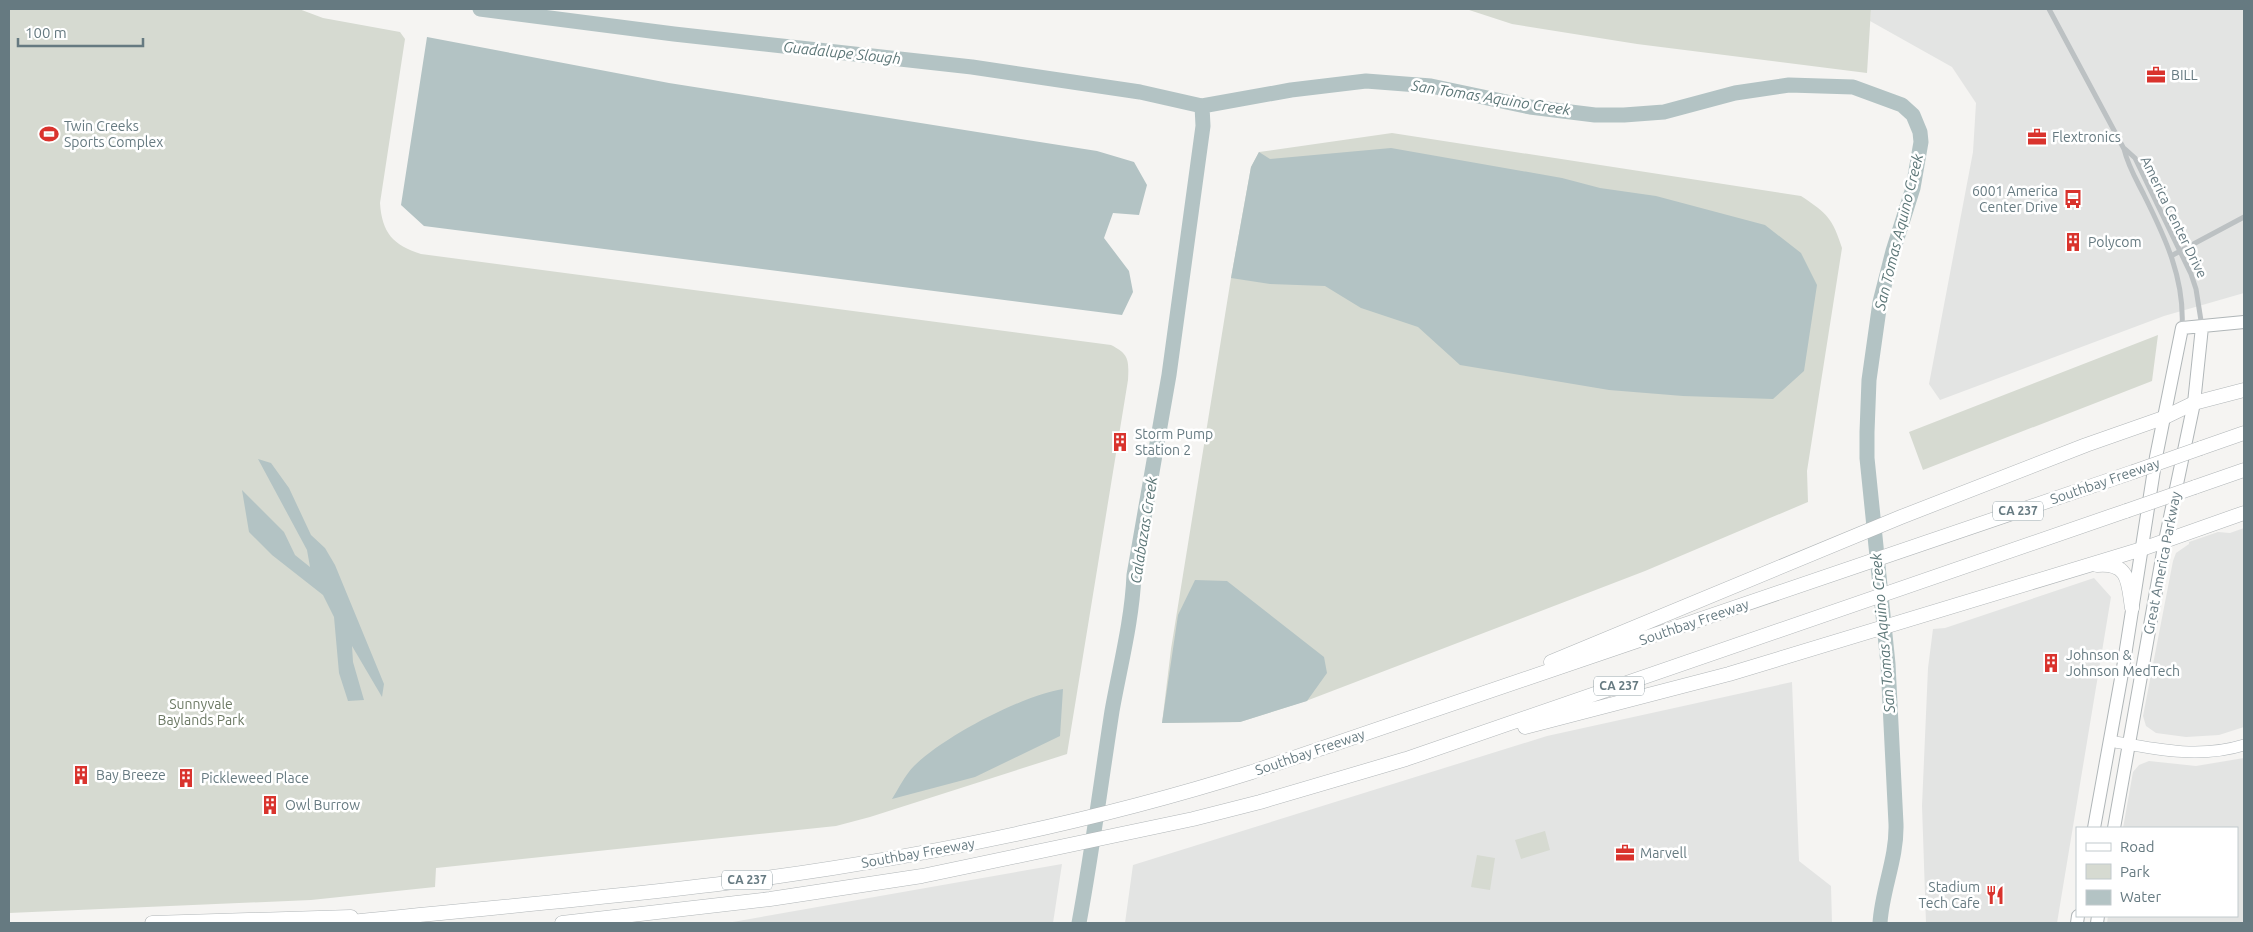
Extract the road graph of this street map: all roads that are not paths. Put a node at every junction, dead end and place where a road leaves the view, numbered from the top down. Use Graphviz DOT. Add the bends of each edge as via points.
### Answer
graph roads {
  1 [pos="2049,9"];
  2 [pos="2124,148"];
  3 [pos="2244,217"];
  4 [pos="2181,251"];
  5 [pos="2171,256"];
  6 [pos="2244,322"];
  7 [pos="2202,327"];
  8 [pos="2182,328"];
  9 [pos="2244,390"];
  10 [pos="2194,403"];
  11 [pos="2163,418"];
  12 [pos="2244,434"];
  13 [pos="2244,470"];
  14 [pos="2244,513"];
  15 [pos="2165,541"];
  16 [pos="2142,549"];
  17 [pos="2084,566"];
  18 [pos="2132,608"];
  19 [pos="1463,700"];
  20 [pos="2110,741"];
  21 [pos="2129,744"];
  22 [pos="2244,744"];
  23 [pos="1406,759"];
  24 [pos="2094,827"];
  25 [pos="2114,827"];
  26 [pos="422,914"];
  27 [pos="152,923"];
  28 [pos="341,923"];
  29 [pos="562,923"];
  1 -- 2 [label="street, America Center Drive"];
  2 -- 4 [label="street, America Center Drive" via="2135,158"];
  2 -- 5 [label="street, America Center Drive" via="2130,169"];
  3 -- 4 [label="street"];
  4 -- 5 [label="street"];
  4 -- 7 [label="street, America Center Drive" via="2196,289"];
  5 -- 8 [label="street, America Center Drive" via="2179,278"];
  6 -- 7 [label="main road"];
  7 -- 8 [label="main road"];
  7 -- 10 [label="main road, Great America Parkway"];
  8 -- 11 [label="main road, Great America Parkway"];
  9 -- 10 [label="highway"];
  10 -- 11 [label="highway"];
  10 -- 15 [label="main road, Great America Parkway"];
  11 -- 16 [label="main road, Great America Parkway"];
  11 -- 19 [label="highway" via="1901,517"];
  12 -- 19 [label="highway, Southbay Freeway / CA 237, bridge"];
  13 -- 23 [label="highway, Southbay Freeway / CA 237, bridge"];
  14 -- 15 [label="highway"];
  15 -- 16 [label="highway"];
  15 -- 21 [label="main road, Great America Parkway"];
  16 -- 17 [label="highway"];
  16 -- 18 [label="main road, Great America Parkway"];
  17 -- 18 [label="highway" via="2114,565 2123,570 2128,579"];
  17 -- 23 [label="highway" via="1729,674"];
  18 -- 20 [label="main road, Great America Parkway"];
  19 -- 26 [label="highway, Southbay Freeway / CA 237" via="1252,772 1116,812 983,842 764,878"];
  20 -- 21 [label="street"];
  20 -- 24 [label="main road, Great America Parkway"];
  21 -- 22 [label="street" via="2189,753 2218,751"];
  21 -- 25 [label="main road, Great America Parkway"];
  23 -- 29 [label="highway, Southbay Freeway / CA 237" via="1193,819 979,865 845,888"];
  26 -- 27 [label="highway"];
  26 -- 28 [label="highway, Southbay Freeway / CA 237"];
}
